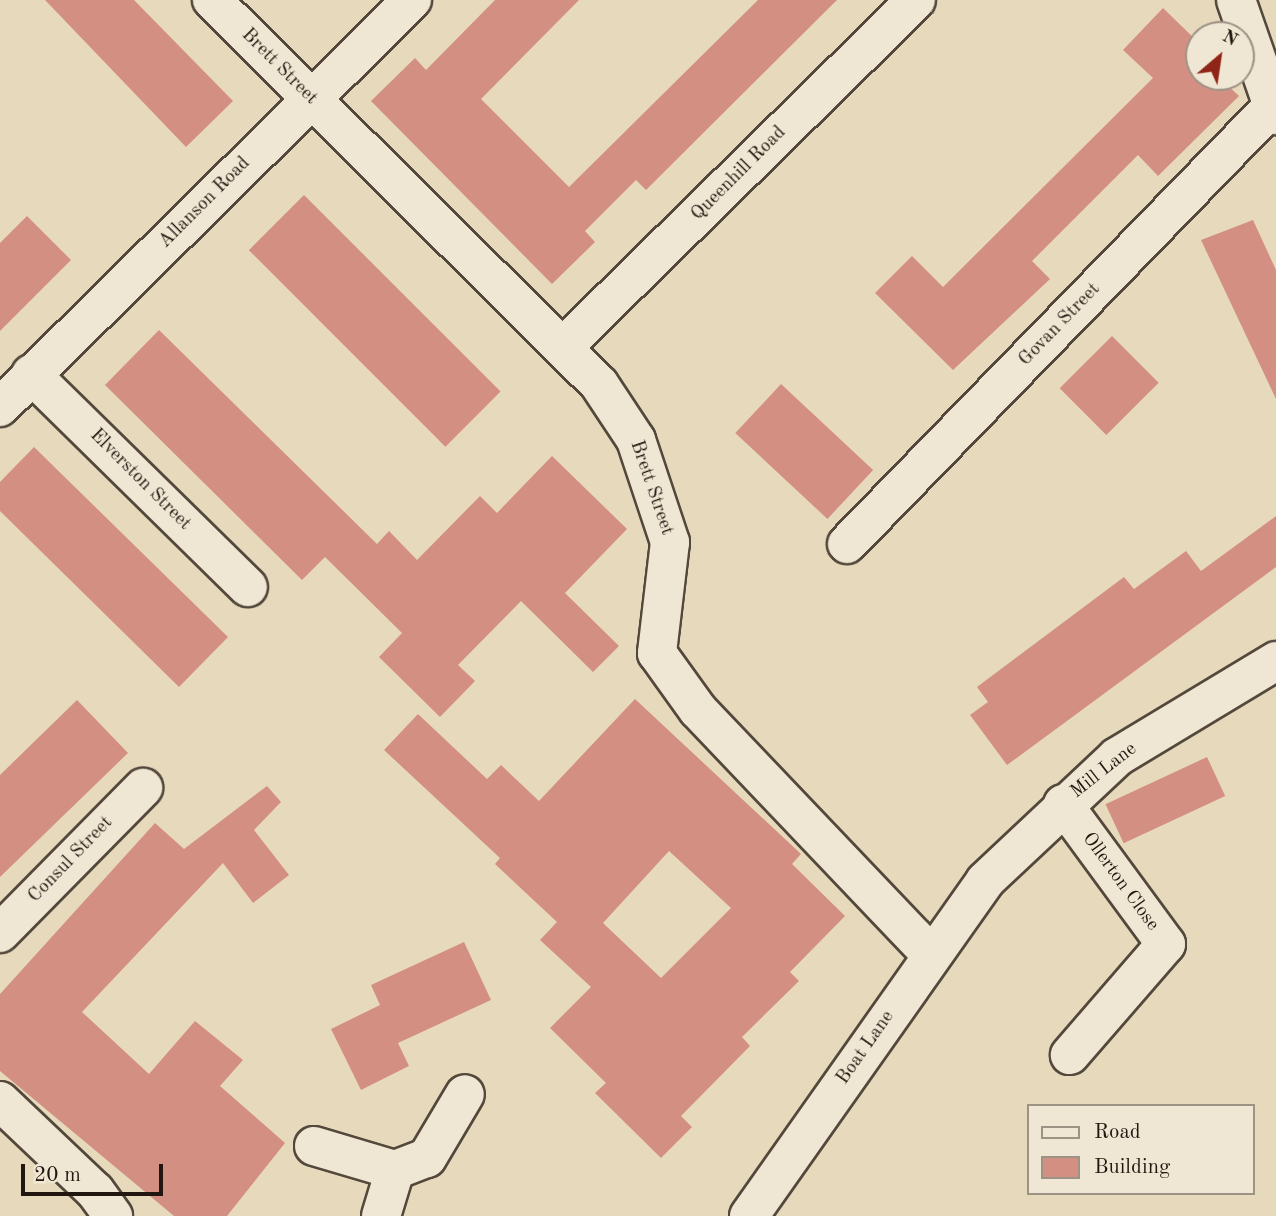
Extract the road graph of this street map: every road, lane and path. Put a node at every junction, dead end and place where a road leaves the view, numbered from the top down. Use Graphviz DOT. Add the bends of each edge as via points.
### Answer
graph roads {
  1 [pos="212,0"];
  2 [pos="412,0"];
  3 [pos="916,0"];
  4 [pos="1236,0"];
  5 [pos="311,99"];
  6 [pos="1274,111"];
  7 [pos="562,348"];
  8 [pos="31,374"];
  9 [pos="0,407"];
  10 [pos="848,544"];
  11 [pos="248,587"];
  12 [pos="1276,661"];
  13 [pos="144,788"];
  14 [pos="1063,804"];
  15 [pos="985,881"];
  16 [pos="0,933"];
  17 [pos="930,956"];
  18 [pos="1070,1055"];
  19 [pos="465,1094"];
  20 [pos="0,1101"];
  21 [pos="314,1146"];
  22 [pos="394,1170"];
  23 [pos="113,1216"];
  24 [pos="382,1216"];
  25 [pos="749,1216"];
  1 -- 5 [label="street, Brett Street"];
  2 -- 5 [label="street, Allanson Road"];
  3 -- 7 [label="street, Queenhill Road"];
  4 -- 6 [label="street"];
  5 -- 7 [label="street, Brett Street"];
  5 -- 8 [label="street, Allanson Road"];
  6 -- 10 [label="street, Govan Street"];
  7 -- 17 [label="street, Brett Street" via="599,383 636,440 670,542 657,653 698,710"];
  8 -- 9 [label="street, Allanson Road"];
  8 -- 11 [label="street, Elverston Street"];
  12 -- 14 [label="street, Mill Lane" via="1117,757"];
  13 -- 16 [label="street, Consul Street"];
  14 -- 15 [label="street, Mill Lane"];
  14 -- 18 [label="street, Ollerton Close" via="1166,944"];
  15 -- 17 [label="street, Boat Lane"];
  17 -- 25 [label="street, Boat Lane"];
  19 -- 22 [label="street" via="427,1158"];
  20 -- 23 [label="street" via="95,1191"];
  21 -- 22 [label="street"];
  22 -- 24 [label="street"];
}
